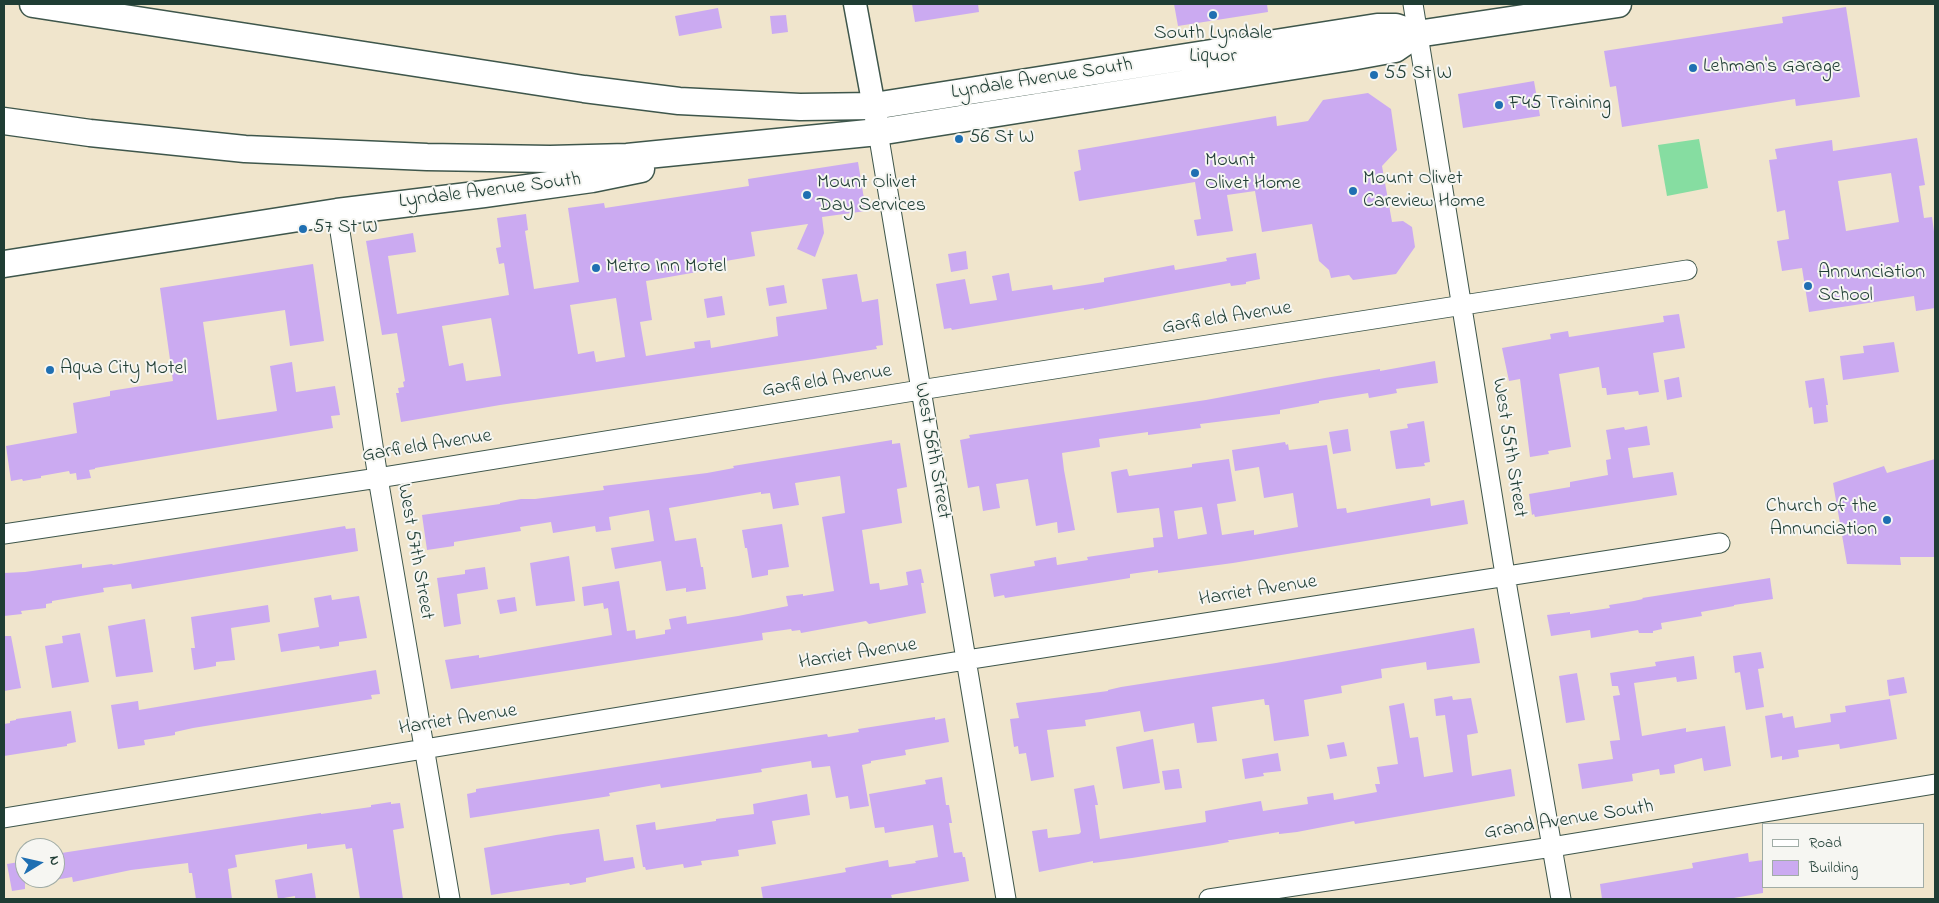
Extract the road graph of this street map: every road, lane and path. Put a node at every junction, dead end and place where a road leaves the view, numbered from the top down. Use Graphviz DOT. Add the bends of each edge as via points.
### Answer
graph roads {
  1 [pos="34,4"];
  2 [pos="855,4"];
  3 [pos="1413,4"];
  4 [pos="1618,4"];
  5 [pos="1417,34"];
  6 [pos="874,106"];
  7 [pos="4,121"];
  8 [pos="878,132"];
  9 [pos="737,146"];
  10 [pos="337,212"];
  11 [pos="4,264"];
  12 [pos="1687,270"];
  13 [pos="1461,305"];
  14 [pos="920,390"];
  15 [pos="378,478"];
  16 [pos="4,534"];
  17 [pos="1720,543"];
  18 [pos="1506,577"];
  19 [pos="966,660"];
  20 [pos="423,750"];
  21 [pos="1935,784"];
  22 [pos="4,818"];
  23 [pos="1552,846"];
  24 [pos="450,899"];
  25 [pos="1006,899"];
  26 [pos="1209,899"];
  27 [pos="1561,899"];
  1 -- 6 [label="main road, Lyndale Avenue South" via="637,96 758,106"];
  2 -- 6 [label="street, West 56th Street"];
  3 -- 5 [label="street, West 55th Street"];
  4 -- 5 [label="main road, Lyndale Avenue South"];
  5 -- 6 [label="main road, Lyndale Avenue South" via="1396,26 1377,27"];
  5 -- 8 [label="main road, Lyndale Avenue South" via="1389,51"];
  5 -- 13 [label="street, West 55th Street"];
  6 -- 8 [label="street, West 56th Street"];
  7 -- 9 [label="main road" via="244,149 427,157 587,158"];
  8 -- 9 [label="main road, Lyndale Avenue South"];
  8 -- 14 [label="street, West 56th Street"];
  9 -- 10 [label="main road, Lyndale Avenue South" via="592,178"];
  10 -- 11 [label="main road, Lyndale Avenue South"];
  10 -- 15 [label="street, West 57th Street"];
  12 -- 13 [label="street, Garfield Avenue"];
  13 -- 14 [label="street, Garfield Avenue"];
  13 -- 18 [label="street, West 55th Street"];
  14 -- 15 [label="street, Garfield Avenue"];
  14 -- 19 [label="street, West 56th Street"];
  15 -- 16 [label="street, Garfield Avenue"];
  15 -- 20 [label="street, West 57th Street"];
  17 -- 18 [label="street, Harriet Avenue"];
  18 -- 19 [label="street, Harriet Avenue"];
  18 -- 23 [label="street, West 55th Street"];
  19 -- 20 [label="street, Harriet Avenue"];
  19 -- 25 [label="street, West 56th Street"];
  20 -- 22 [label="street, Harriet Avenue"];
  20 -- 24 [label="street, West 57th Street"];
  21 -- 23 [label="street, Grand Avenue South"];
  23 -- 26 [label="street, Grand Avenue South"];
  23 -- 27 [label="street, West 55th Street"];
}
